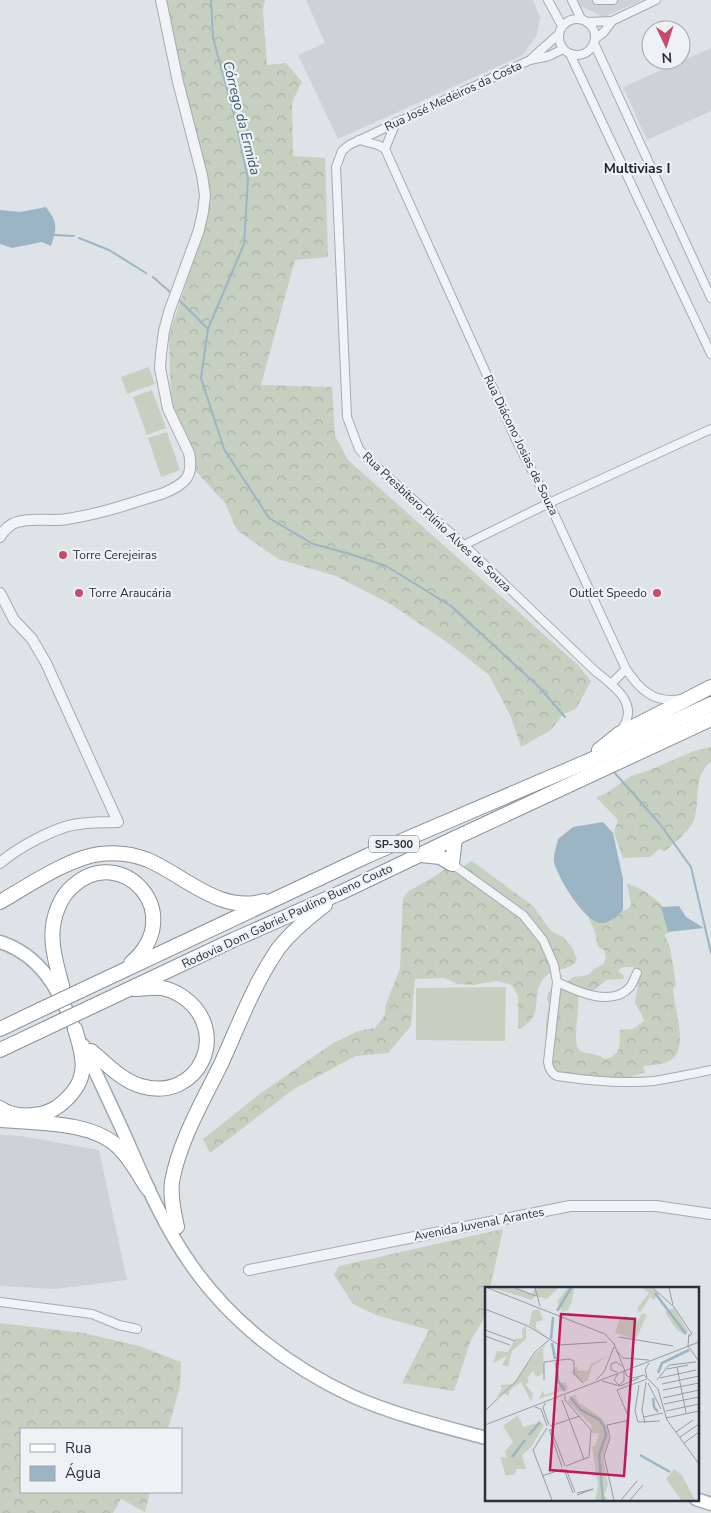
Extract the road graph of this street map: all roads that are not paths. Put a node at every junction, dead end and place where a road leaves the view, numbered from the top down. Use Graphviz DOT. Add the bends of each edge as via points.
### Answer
graph roads {
  1 [pos="161,0"];
  2 [pos="548,0"];
  3 [pos="572,0"];
  4 [pos="596,0"];
  5 [pos="613,0"];
  6 [pos="656,0"];
  7 [pos="584,20"];
  8 [pos="612,21"];
  9 [pos="562,26"];
  10 [pos="558,34"];
  11 [pos="594,41"];
  12 [pos="566,52"];
  13 [pos="530,60"];
  14 [pos="396,122"];
  15 [pos="376,131"];
  16 [pos="359,140"];
  17 [pos="385,149"];
  18 [pos="711,298"];
  19 [pos="711,354"];
  20 [pos="709,429"];
  21 [pos="549,503"];
  22 [pos="0,537"];
  23 [pos="464,545"];
  24 [pos="0,593"];
  25 [pos="626,669"];
  26 [pos="611,684"];
  27 [pos="711,686"];
  28 [pos="690,697"];
  29 [pos="711,704"];
  30 [pos="711,719"];
  31 [pos="619,734"];
  32 [pos="586,762"];
  33 [pos="455,838"];
  34 [pos="420,855"];
  35 [pos="0,863"];
  36 [pos="452,864"];
  37 [pos="340,893"];
  38 [pos="288,894"];
  39 [pos="0,902"];
  40 [pos="0,936"];
  41 [pos="0,942"];
  42 [pos="118,973"];
  43 [pos="637,973"];
  44 [pos="557,982"];
  45 [pos="129,989"];
  46 [pos="64,994"];
  47 [pos="3,1027"];
  48 [pos="75,1029"];
  49 [pos="19,1041"];
  50 [pos="0,1050"];
  51 [pos="92,1051"];
  52 [pos="0,1059"];
  53 [pos="711,1070"];
  54 [pos="0,1108"];
  55 [pos="0,1120"];
  56 [pos="148,1188"];
  57 [pos="711,1214"];
  58 [pos="177,1227"];
  59 [pos="249,1270"];
  60 [pos="0,1302"];
  61 [pos="137,1329"];
  62 [pos="485,1431"];
  63 [pos="485,1438"];
  64 [pos="698,1491"];
  65 [pos="711,1495"];
  66 [pos="698,1500"];
  67 [pos="711,1504"];
  1 -- 22 [label="street" via="205,195 199,230 164,331 160,368 168,409 189,453 190,474 176,488 164,493 90,516 16,522"];
  2 -- 9 [label="street"];
  3 -- 7 [label="street"];
  4 -- 5 [label="street"];
  6 -- 8 [label="street"];
  7 -- 8 [label="street"];
  7 -- 9 [label="street" via="570,20"];
  7 -- 11 [label="street" via="594,31"];
  8 -- 11 [label="street"];
  9 -- 10 [label="street"];
  10 -- 12 [label="street"];
  10 -- 13 [label="street"];
  11 -- 12 [label="street" via="588,52 583,54"];
  11 -- 18 [label="street"];
  12 -- 13 [label="street"];
  12 -- 19 [label="street"];
  13 -- 14 [label="street, Rua José Medeiros da Costa"];
  14 -- 15 [label="street, Rua José Medeiros da Costa"];
  14 -- 17 [label="street"];
  15 -- 16 [label="street, Rua Presbítero Plínio Alves de Souza"];
  16 -- 17 [label="street"];
  16 -- 23 [label="street, Rua Presbítero Plínio Alves de Souza" via="342,152 336,167 347,417 359,449 369,460"];
  17 -- 21 [label="street, Rua Diácono Josias de Souza" via="518,444"];
  20 -- 21 [label="street"];
  21 -- 23 [label="street"];
  21 -- 25 [label="street, Rua Diácono Josias de Souza"];
  23 -- 26 [label="street, Rua Presbítero Plínio Alves de Souza"];
  24 -- 35 [label="street" via="14,620 32,639 46,663 118,822 78,824 52,832"];
  25 -- 26 [label="street"];
  25 -- 28 [label="street, Rua Diácono Josias de Souza" via="635,684 648,694 673,700"];
  26 -- 31 [label="street, Rua Presbítero Plínio Alves de Souza" via="628,704 627,722"];
  27 -- 28 [label="highway"];
  28 -- 31 [label="highway"];
  29 -- 32 [label="highway, Rodovia Dom Gabriel Paulino Bueno Couto / SP-300"];
  30 -- 33 [label="highway, Rodovia Dom Gabriel Paulino Bueno Couto / SP-300"];
  31 -- 32 [label="highway"];
  32 -- 38 [label="highway, Rodovia Dom Gabriel Paulino Bueno Couto / SP-300" via="369,855"];
  33 -- 34 [label="highway, Rodovia Dom Gabriel Paulino Bueno Couto / SP-300"];
  33 -- 36 [label="highway"];
  34 -- 36 [label="highway" via="440,857"];
  34 -- 37 [label="highway, Rodovia Dom Gabriel Paulino Bueno Couto / SP-300"];
  36 -- 44 [label="street" via="523,915 543,940 554,965"];
  37 -- 45 [label="highway, Rodovia Dom Gabriel Paulino Bueno Couto / SP-300"];
  37 -- 58 [label="highway" via="293,931 260,979 178,1160 172,1183"];
  38 -- 39 [label="highway" via="258,902 219,899 148,860 117,853 77,860"];
  38 -- 42 [label="highway, Rodovia Dom Gabriel Paulino Bueno Couto / SP-300"];
  40 -- 46 [label="main road" via="40,961"];
  41 -- 48 [label="main road" via="27,955 44,971"];
  42 -- 46 [label="highway" via="150,941 154,927 153,911 136,884 119,874 102,872 78,881 67,891 59,906 53,926 53,947"];
  42 -- 47 [label="highway, Rodovia Dom Gabriel Paulino Bueno Couto / SP-300, bridge"];
  43 -- 44 [label="street" via="630,987 622,993 602,997 581,993"];
  44 -- 53 [label="street" via="548,1062 553,1074 592,1081 636,1082"];
  45 -- 49 [label="highway, Rodovia Dom Gabriel Paulino Bueno Couto / SP-300, bridge"];
  45 -- 51 [label="highway" via="163,988 177,994 197,1010 203,1019 207,1038 199,1068 172,1087 145,1087 122,1077"];
  46 -- 51 [label="main road"];
  48 -- 54 [label="highway" via="82,1050 82,1069 79,1083 67,1098 52,1110 37,1114 10,1114"];
  48 -- 56 [label="main road"];
  49 -- 50 [label="highway, Rodovia Dom Gabriel Paulino Bueno Couto / SP-300"];
  49 -- 52 [label="highway"];
  51 -- 58 [label="main road" via="151,1179"];
  55 -- 56 [label="highway" via="88,1130 106,1138 121,1149"];
  56 -- 63 [label="main road" via="165,1223 200,1277 228,1309 274,1350 361,1400"];
  57 -- 59 [label="street, Avenida Juvenal Arantes" via="656,1206 570,1206"];
  58 -- 62 [label="main road" via="203,1269 238,1309 284,1348 341,1383 373,1397"];
  60 -- 61 [label="street" via="92,1314"];
  64 -- 65 [label="main road"];
  66 -- 67 [label="main road"];
}
